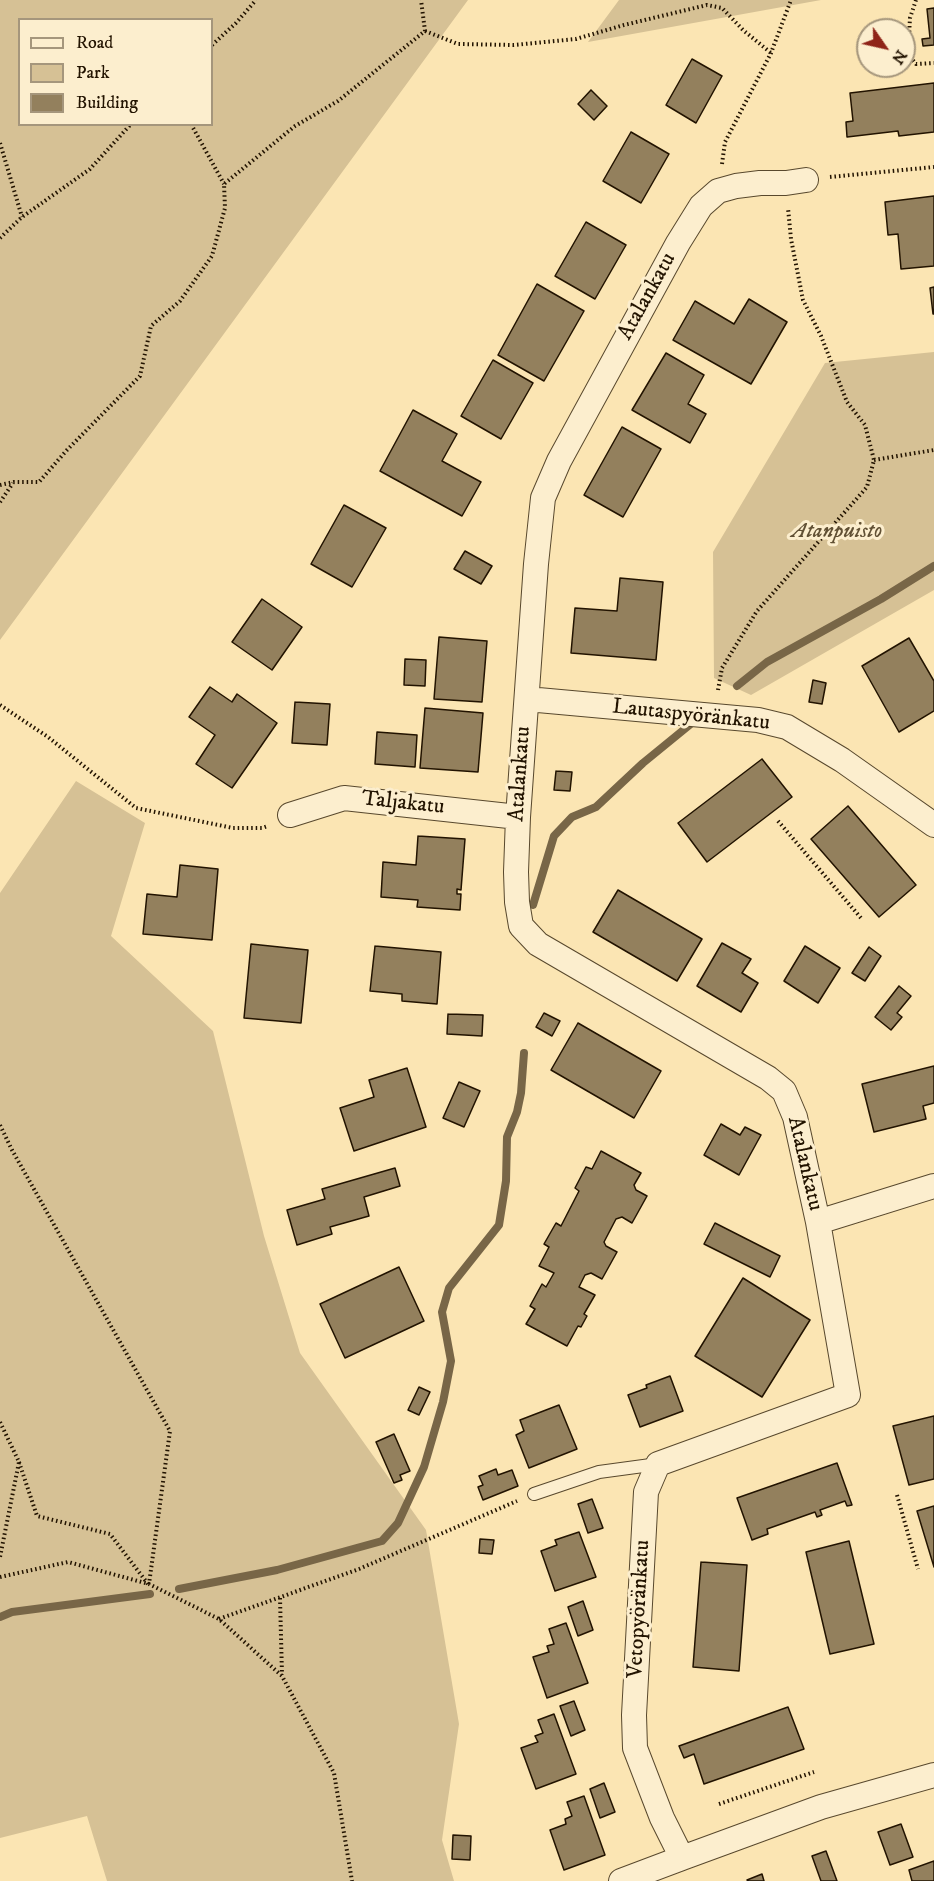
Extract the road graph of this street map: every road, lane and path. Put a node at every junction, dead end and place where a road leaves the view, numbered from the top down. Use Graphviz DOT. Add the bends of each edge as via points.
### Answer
graph roads {
  1 [pos="256,0"];
  2 [pos="422,0"];
  3 [pos="791,0"];
  4 [pos="916,0"];
  5 [pos="425,31"];
  6 [pos="213,44"];
  7 [pos="771,53"];
  8 [pos="934,63"];
  9 [pos="129,126"];
  10 [pos="192,126"];
  11 [pos="0,143"];
  12 [pos="934,167"];
  13 [pos="796,181"];
  14 [pos="224,184"];
  15 [pos="718,191"];
  16 [pos="22,218"];
  17 [pos="0,238"];
  18 [pos="934,450"];
  19 [pos="874,460"];
  20 [pos="14,483"];
  21 [pos="0,485"];
  22 [pos="0,502"];
  23 [pos="527,699"];
  24 [pos="0,705"];
  25 [pos="712,717"];
  26 [pos="290,815"];
  27 [pos="518,817"];
  28 [pos="777,821"];
  29 [pos="934,825"];
  30 [pos="861,918"];
  31 [pos="0,1125"];
  32 [pos="934,1186"];
  33 [pos="818,1222"];
  34 [pos="0,1422"];
  35 [pos="19,1462"];
  36 [pos="658,1464"];
  37 [pos="534,1494"];
  38 [pos="897,1495"];
  39 [pos="0,1557"];
  40 [pos="918,1569"];
  41 [pos="0,1577"];
  42 [pos="149,1584"];
  43 [pos="280,1598"];
  44 [pos="219,1619"];
  45 [pos="282,1676"];
  46 [pos="814,1772"];
  47 [pos="934,1775"];
  48 [pos="719,1804"];
  49 [pos="682,1858"];
  50 [pos="352,1881"];
  51 [pos="621,1881"];
  1 -- 6 [label="path"];
  2 -- 5 [label="path"];
  3 -- 7 [label="path"];
  4 -- 8 [label="path" via="910,18 908,54 916,64"];
  5 -- 7 [label="path" via="458,44 514,45 576,39 707,5 722,8"];
  5 -- 14 [label="path"];
  7 -- 15 [label="path" via="725,142"];
  9 -- 16 [label="path" via="90,169"];
  10 -- 14 [label="path"];
  11 -- 16 [label="path"];
  12 -- 13 [label="path"];
  13 -- 15 [label="street"];
  13 -- 19 [label="path" via="791,240 802,300 847,402 865,425"];
  14 -- 20 [label="path" via="225,208 212,256 180,301 151,326 140,376 39,482"];
  15 -- 23 [label="street, Atalankatu" via="701,206 678,243 559,460 543,498"];
  16 -- 17 [label="path"];
  18 -- 19 [label="path"];
  19 -- 25 [label="path" via="867,487 757,611 722,668"];
  20 -- 21 [label="path"];
  20 -- 22 [label="path"];
  23 -- 25 [label="street, Lautaspyöränkatu"];
  23 -- 27 [label="street, Atalankatu"];
  24 -- 26 [label="path" via="48,736 136,808 233,828 262,828"];
  25 -- 29 [label="street, Lautaspyöränkatu" via="758,720 787,727 842,760"];
  26 -- 27 [label="street, Taljakatu" via="344,798"];
  27 -- 33 [label="street, Atalankatu" via="516,872 522,926 538,944 784,1091 795,1117"];
  28 -- 30 [label="path"];
  31 -- 42 [label="path" via="170,1431"];
  32 -- 33 [label="street, Atalankatu"];
  33 -- 36 [label="street" via="848,1395"];
  34 -- 35 [label="path"];
  35 -- 39 [label="path"];
  35 -- 42 [label="path" via="37,1516 110,1534"];
  36 -- 37 [label="lane" via="599,1472"];
  36 -- 49 [label="street, Vetopyöränkatu" via="646,1492 635,1748"];
  37 -- 43 [label="path" via="359,1569"];
  38 -- 40 [label="path"];
  41 -- 42 [label="path" via="68,1562"];
  42 -- 44 [label="path"];
  43 -- 44 [label="path"];
  43 -- 45 [label="path"];
  44 -- 45 [label="path"];
  45 -- 50 [label="path" via="334,1773"];
  46 -- 48 [label="path"];
  47 -- 49 [label="street" via="821,1807"];
  49 -- 51 [label="street"];
}
